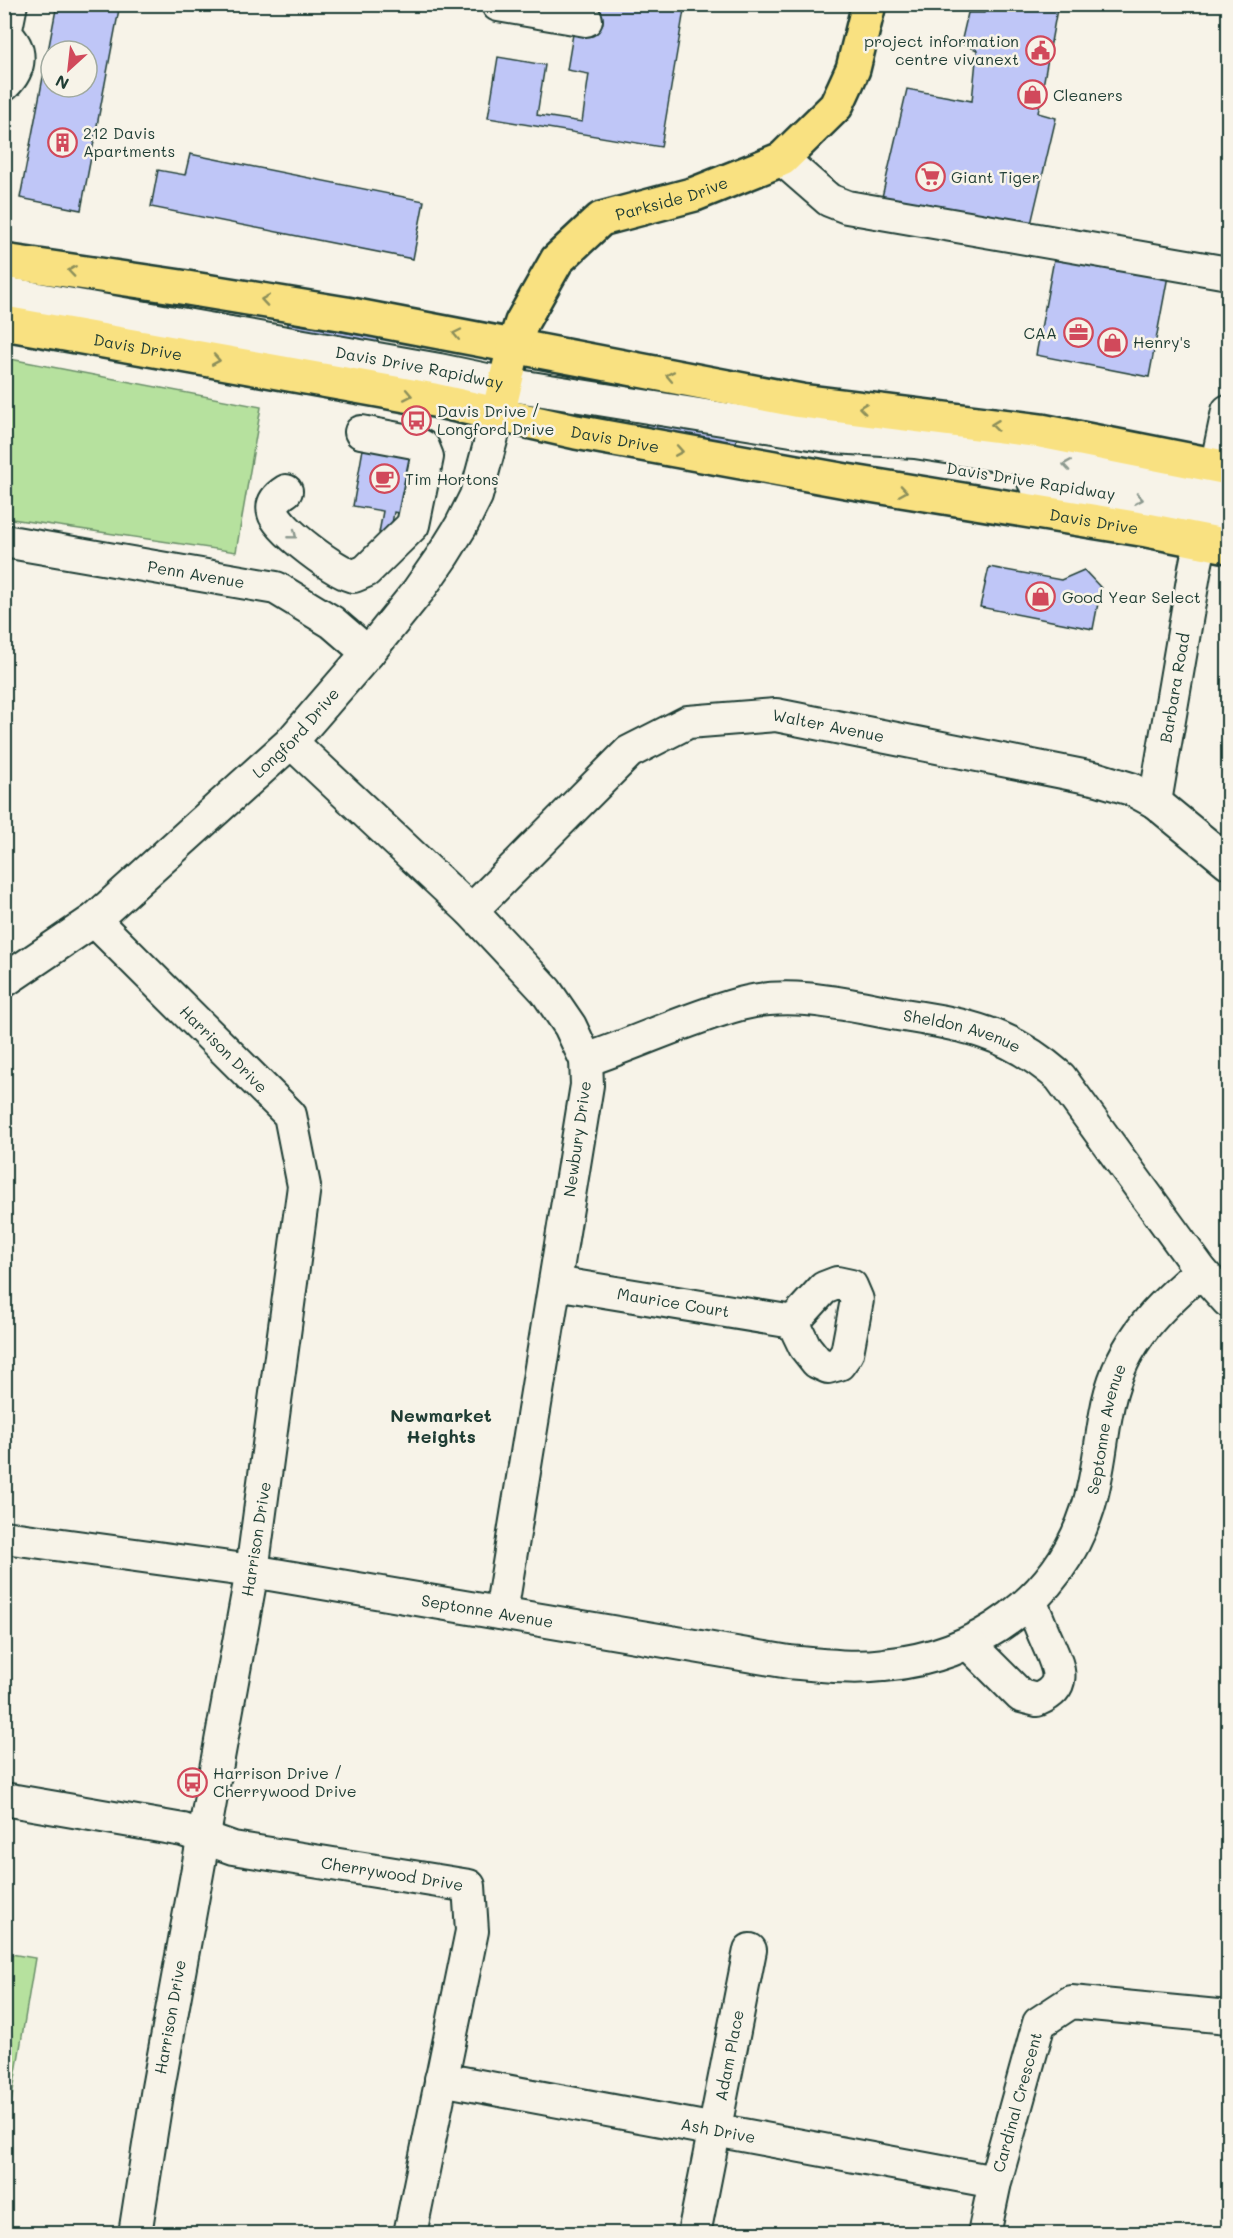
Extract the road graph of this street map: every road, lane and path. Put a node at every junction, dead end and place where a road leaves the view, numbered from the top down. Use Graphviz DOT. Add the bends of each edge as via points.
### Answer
graph roads {
  1 [pos="11,4"];
  2 [pos="869,4"];
  3 [pos="497,5"];
  4 [pos="586,20"];
  5 [pos="5,34"];
  6 [pos="4,85"];
  7 [pos="782,159"];
  8 [pos="4,261"];
  9 [pos="1228,273"];
  10 [pos="4,293"];
  11 [pos="4,323"];
  12 [pos="514,346"];
  13 [pos="502,399"];
  14 [pos="1228,411"];
  15 [pos="361,432"];
  16 [pos="286,490"];
  17 [pos="1219,503"];
  18 [pos="5,543"];
  19 [pos="368,653"];
  20 [pos="291,742"];
  21 [pos="1155,802"];
  22 [pos="1228,862"];
  23 [pos="471,911"];
  24 [pos="94,920"];
  25 [pos="4,981"];
  26 [pos="586,1060"];
  27 [pos="1202,1271"];
  28 [pos="555,1283"];
  29 [pos="1228,1300"];
  30 [pos="793,1322"];
  31 [pos="4,1537"];
  32 [pos="252,1570"];
  33 [pos="1030,1601"];
  34 [pos="501,1613"];
  35 [pos="969,1644"];
  36 [pos="4,1799"];
  37 [pos="205,1839"];
  38 [pos="750,1950"];
  39 [pos="1228,2017"];
  40 [pos="441,2079"];
  41 [pos="714,2129"];
  42 [pos="995,2182"];
  43 [pos="135,2234"];
  44 [pos="410,2234"];
  45 [pos="694,2234"];
  46 [pos="984,2234"];
  1 -- 5 [label="street"];
  2 -- 7 [label="main road, Parkside Drive" via="853,69 836,106"];
  3 -- 4 [label="street"];
  5 -- 6 [label="street" via="15,43 18,60"];
  7 -- 9 [label="street" via="829,200 847,207"];
  7 -- 12 [label="main road, Parkside Drive" via="695,194 601,219 557,260 522,322"];
  12 -- 8 [label="main road, one-way" via="346,314"];
  10 -- 13 [label="street, Davis Drive Rapidway" via="440,370"];
  11 -- 13 [label="main road, Davis Drive, one-way" via="304,375"];
  12 -- 13 [label="main road, Parkside Drive"];
  17 -- 12 [label="main road, one-way" via="1041,431 801,400"];
  13 -- 17 [label="street, Davis Drive Rapidway" via="835,437 940,466 1152,501"];
  13 -- 17 [label="main road, Davis Drive, one-way" via="576,432 846,481"];
  13 -- 19 [label="street, Longford Drive" via="476,496 461,526 418,591"];
  14 -- 17 [label="street, Barbara Road"];
  16 -- 15 [label="street, one-way" via="273,505 281,525 342,572 354,576 366,571 413,525 427,457 423,447 414,442"];
  17 -- 21 [label="street, Barbara Road" via="1195,568"];
  18 -- 19 [label="street, Penn Avenue" via="276,588 332,622"];
  19 -- 20 [label="street, Longford Drive"];
  20 -- 23 [label="street, Newbury Drive"];
  20 -- 24 [label="street, Longford Drive"];
  21 -- 22 [label="street, Walter Avenue"];
  21 -- 23 [label="street, Walter Avenue" via="1131,789 1098,779 776,715 688,722 629,752"];
  23 -- 26 [label="street, Newbury Drive" via="546,991 570,1026"];
  24 -- 25 [label="street, Longford Drive"];
  24 -- 32 [label="street, Harrison Drive" via="290,1115 304,1186"];
  26 -- 27 [label="street, Sheldon Avenue" via="740,1004 785,997 960,1025 987,1033 1037,1058 1060,1077"];
  26 -- 28 [label="street, Newbury Drive" via="587,1085"];
  27 -- 29 [label="street, Sheldon Avenue"];
  27 -- 33 [label="street, Septonne Avenue" via="1154,1313 1123,1356 1112,1386 1088,1510 1055,1573"];
  28 -- 30 [label="street, Maurice Court"];
  28 -- 34 [label="street, Newbury Drive"];
  30 -- 30 [label="street" via="812,1357 822,1365 826,1378 847,1353 857,1300 851,1286 837,1283 824,1288"];
  31 -- 32 [label="street, Septonne Avenue"];
  32 -- 34 [label="street, Septonne Avenue"];
  32 -- 37 [label="street, Harrison Drive"];
  33 -- 35 [label="street, Septonne Avenue"];
  33 -- 35 [label="street" via="1058,1671 1052,1692 1037,1700 1021,1696"];
  34 -- 35 [label="street, Septonne Avenue" via="789,1662 848,1667 920,1660"];
  36 -- 37 [label="street, Cherrywood Drive" via="183,1830"];
  37 -- 40 [label="street, Cherrywood Drive" via="233,1848 469,1886 472,1931"];
  37 -- 43 [label="street, Harrison Drive" via="198,1860"];
  38 -- 41 [label="street, Adam Place"];
  39 -- 42 [label="street, Cardinal Crescent" via="1071,2002 1039,2023"];
  40 -- 41 [label="street, Ash Drive"];
  40 -- 44 [label="street, Cherrywood Drive"];
  41 -- 42 [label="street, Ash Drive"];
  41 -- 45 [label="street, Adam Place"];
  42 -- 46 [label="street, Cardinal Crescent"];
}
